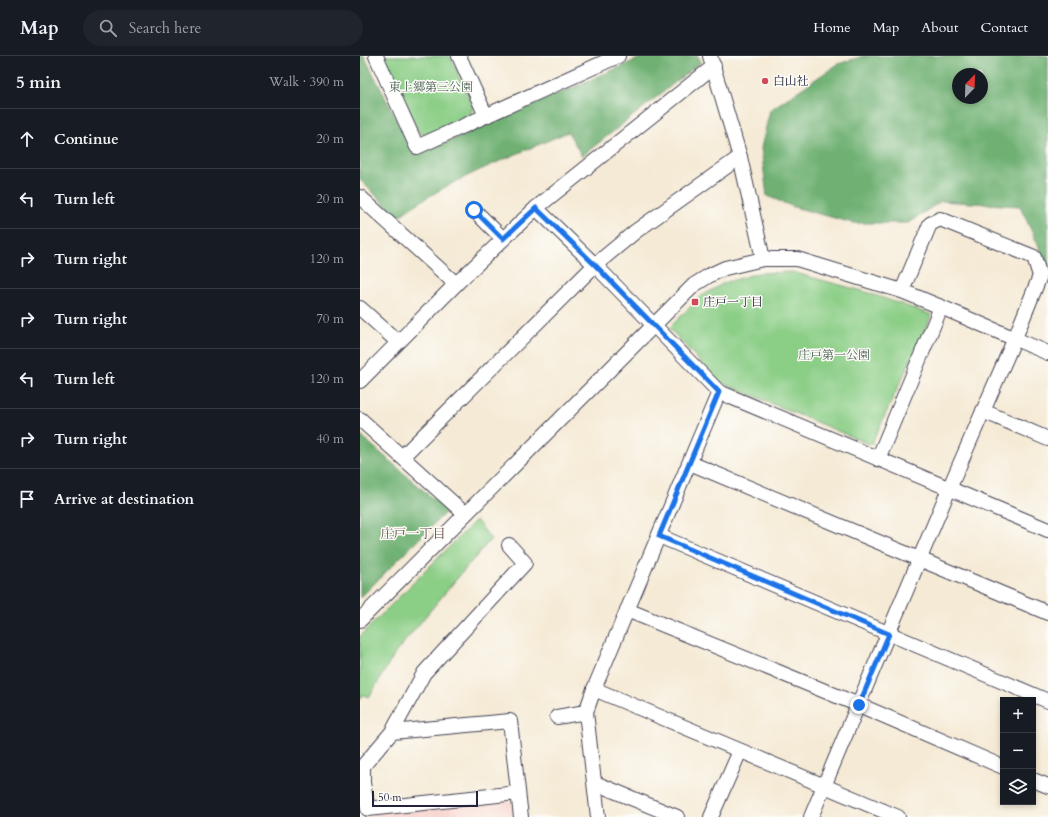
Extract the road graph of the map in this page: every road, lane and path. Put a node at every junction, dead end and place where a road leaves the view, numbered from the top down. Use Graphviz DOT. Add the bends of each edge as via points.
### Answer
graph roads {
  1 [pos="376,56"];
  2 [pos="459,56"];
  3 [pos="618,56"];
  4 [pos="712,61"];
  5 [pos="486,116"];
  6 [pos="740,157"];
  7 [pos="360,197"];
  8 [pos="536,208"];
  9 [pos="474,210"];
  10 [pos="503,239"];
  11 [pos="763,259"];
  12 [pos="595,265"];
  13 [pos="456,284"];
  14 [pos="902,291"];
  15 [pos="941,307"];
  16 [pos="360,308"];
  17 [pos="654,326"];
  18 [pos="1015,338"];
  19 [pos="398,342"];
  20 [pos="1048,353"];
  21 [pos="360,381"];
  22 [pos="719,392"];
  23 [pos="983,411"];
  24 [pos="360,419"];
  25 [pos="1048,439"];
  26 [pos="402,457"];
  27 [pos="878,459"];
  28 [pos="690,463"];
  29 [pos="949,489"];
  30 [pos="465,514"];
  31 [pos="1048,530"];
  32 [pos="659,536"];
  33 [pos="509,545"];
  34 [pos="920,559"];
  35 [pos="627,610"];
  36 [pos="1048,613"];
  37 [pos="360,620"];
  38 [pos="889,634"];
  39 [pos="594,689"];
  40 [pos="1048,701"];
  41 [pos="859,705"];
  42 [pos="586,712"];
  43 [pos="557,717"];
  44 [pos="392,732"];
  45 [pos="740,751"];
  46 [pos="1000,766"];
  47 [pos="1036,781"];
  48 [pos="595,782"];
  49 [pos="825,786"];
  50 [pos="1048,786"];
  51 [pos="518,793"];
  52 [pos="364,809"];
  53 [pos="521,817"];
  54 [pos="598,817"];
  55 [pos="677,817"];
  56 [pos="711,817"];
  57 [pos="812,817"];
  58 [pos="898,817"];
  1 -- 5 [label="street" via="417,146"];
  2 -- 5 [label="street"];
  3 -- 5 [label="street"];
  4 -- 6 [label="street"];
  4 -- 8 [label="street"];
  6 -- 11 [label="street"];
  6 -- 12 [label="street" via="636,231"];
  7 -- 13 [label="street"];
  8 -- 10 [label="street"];
  8 -- 12 [label="street"];
  9 -- 10 [label="street"];
  10 -- 13 [label="street"];
  11 -- 14 [label="street" via="797,259"];
  11 -- 17 [label="street" via="725,268 710,275 694,285"];
  12 -- 17 [label="street"];
  12 -- 26 [label="street"];
  13 -- 19 [label="street"];
  14 -- 15 [label="street"];
  14 -- 18 [label="street" via="930,224 940,219 1034,257 1040,276"];
  15 -- 18 [label="street"];
  15 -- 27 [label="street"];
  16 -- 19 [label="street"];
  17 -- 22 [label="street"];
  17 -- 30 [label="street"];
  18 -- 20 [label="street"];
  18 -- 23 [label="street"];
  19 -- 21 [label="street"];
  22 -- 27 [label="street"];
  22 -- 28 [label="street"];
  23 -- 25 [label="street"];
  23 -- 29 [label="street"];
  24 -- 26 [label="street"];
  26 -- 30 [label="street"];
  27 -- 29 [label="street"];
  28 -- 32 [label="street"];
  28 -- 34 [label="street"];
  29 -- 31 [label="street"];
  29 -- 34 [label="street"];
  30 -- 37 [label="street"];
  32 -- 35 [label="street"];
  32 -- 38 [label="street"];
  33 -- 44 [label="street" via="525,563 424,672"];
  34 -- 36 [label="street"];
  34 -- 38 [label="street"];
  35 -- 39 [label="street"];
  35 -- 41 [label="street"];
  38 -- 40 [label="street"];
  38 -- 41 [label="street"];
  39 -- 42 [label="street"];
  39 -- 45 [label="street"];
  41 -- 46 [label="street"];
  41 -- 49 [label="street"];
  42 -- 43 [label="street"];
  42 -- 48 [label="street"];
  44 -- 51 [label="street" via="510,721"];
  44 -- 52 [label="street" via="363,766"];
  45 -- 49 [label="street"];
  45 -- 56 [label="street"];
  47 -- 50 [label="street"];
  48 -- 54 [label="street"];
  48 -- 55 [label="street"];
  49 -- 57 [label="street"];
  49 -- 58 [label="street"];
  51 -- 52 [label="street"];
  51 -- 53 [label="street"];
}
